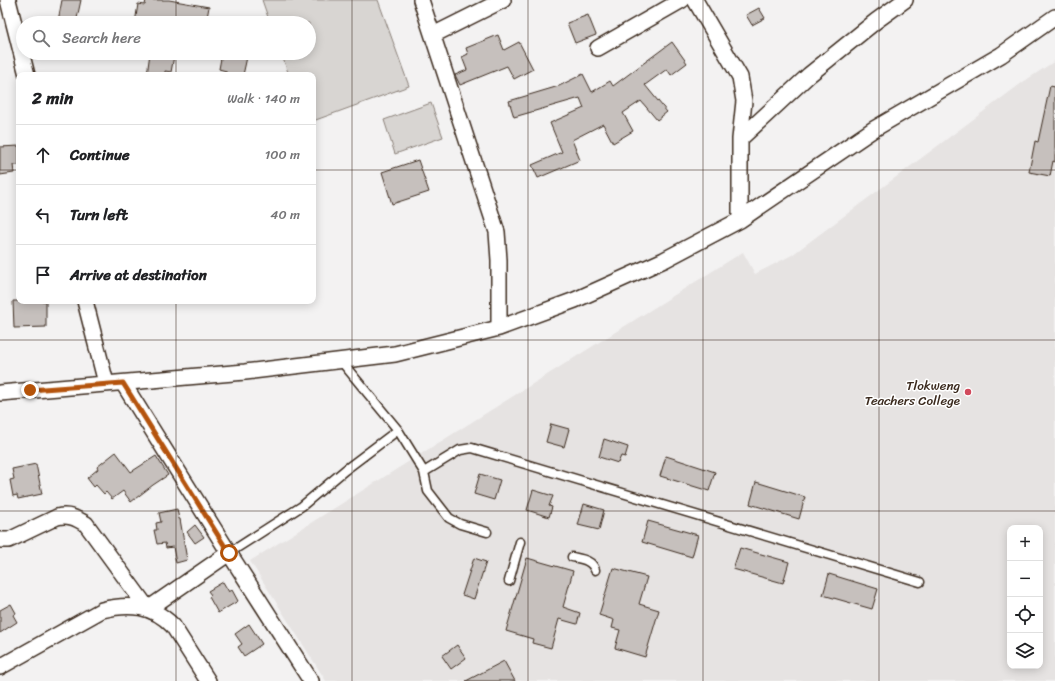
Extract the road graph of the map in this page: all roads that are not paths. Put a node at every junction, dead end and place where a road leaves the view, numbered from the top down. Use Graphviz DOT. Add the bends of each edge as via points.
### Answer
graph roads {
  1 [pos="8,0"];
  2 [pos="421,0"];
  3 [pos="502,0"];
  4 [pos="682,0"];
  5 [pos="695,0"];
  6 [pos="905,0"];
  7 [pos="1055,17"];
  8 [pos="16,32"];
  9 [pos="433,35"];
  10 [pos="598,48"];
  11 [pos="23,60"];
  12 [pos="26,72"];
  13 [pos="740,139"];
  14 [pos="740,220"];
  15 [pos="86,304"];
  16 [pos="499,328"];
  17 [pos="341,361"];
  18 [pos="106,383"];
  19 [pos="123,383"];
  20 [pos="0,393"];
  21 [pos="398,430"];
  22 [pos="424,472"];
  23 [pos="487,532"];
  24 [pos="0,540"];
  25 [pos="520,542"];
  26 [pos="229,553"];
  27 [pos="572,557"];
  28 [pos="596,570"];
  29 [pos="509,581"];
  30 [pos="920,582"];
  31 [pos="148,609"];
  32 [pos="0,667"];
  33 [pos="208,681"];
  34 [pos="311,681"];
  1 -- 8 [label="street"];
  2 -- 9 [label="street"];
  3 -- 9 [label="street"];
  4 -- 10 [label="street"];
  5 -- 13 [label="street" via="740,76 744,101"];
  6 -- 13 [label="street" via="809,75"];
  7 -- 14 [label="street" via="1001,55 874,128"];
  9 -- 16 [label="street" via="497,232"];
  11 -- 12 [label="street"];
  13 -- 14 [label="street"];
  14 -- 16 [label="street" via="664,260 575,300"];
  15 -- 18 [label="street"];
  16 -- 17 [label="street" via="395,354"];
  17 -- 19 [label="street"];
  17 -- 21 [label="lane"];
  18 -- 19 [label="street"];
  18 -- 20 [label="street"];
  19 -- 26 [label="street"];
  21 -- 22 [label="lane"];
  21 -- 26 [label="lane" via="302,506"];
  22 -- 23 [label="lane" via="428,491 449,518"];
  22 -- 30 [label="lane" via="460,450 472,448"];
  24 -- 31 [label="street" via="9,540 57,516 78,519 86,524"];
  25 -- 29 [label="lane"];
  26 -- 31 [label="street"];
  26 -- 34 [label="street"];
  27 -- 28 [label="lane" via="588,561"];
  31 -- 32 [label="street" via="119,607 102,610"];
  31 -- 33 [label="street" via="173,626"];
}
